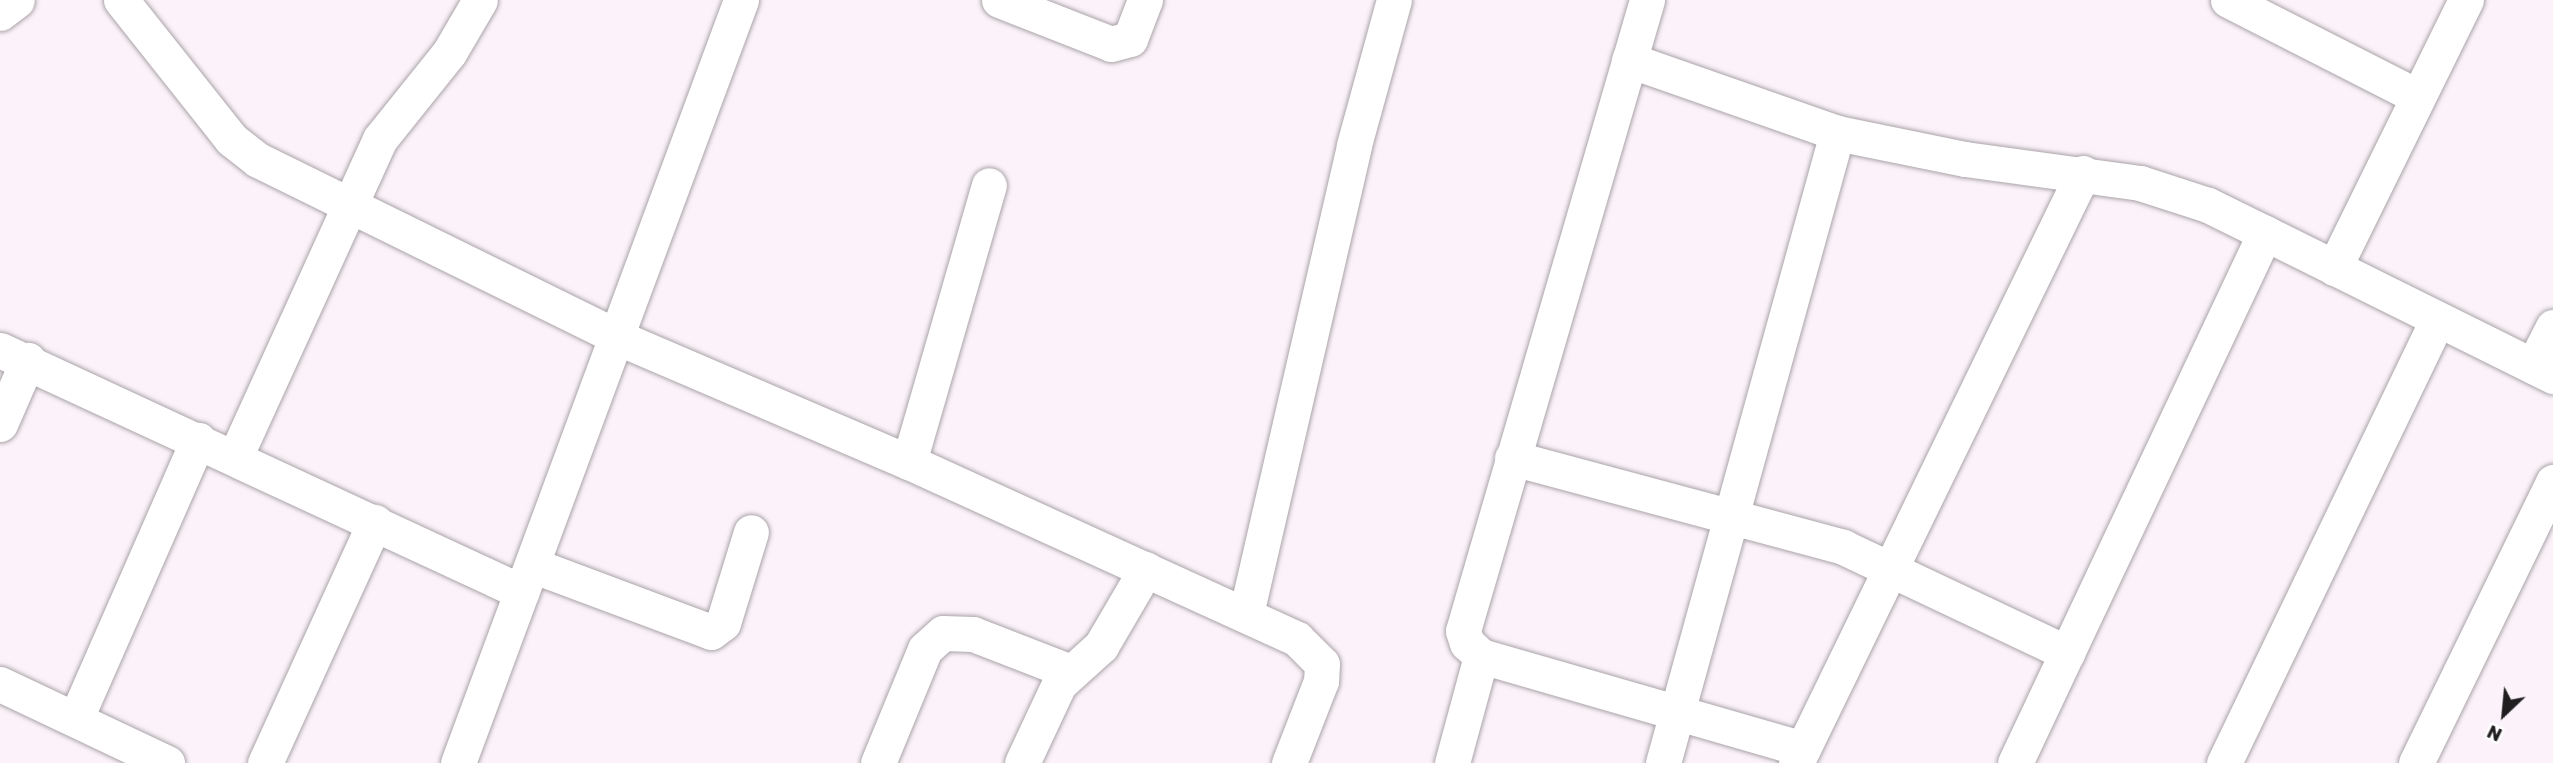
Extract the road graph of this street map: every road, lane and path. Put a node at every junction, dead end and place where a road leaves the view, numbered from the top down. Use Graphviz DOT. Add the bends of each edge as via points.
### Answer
graph roads {
  1 [pos="17,0"];
  2 [pos="121,0"];
  3 [pos="480,0"];
  4 [pos="741,0"];
  5 [pos="999,0"];
  6 [pos="1145,0"];
  7 [pos="1394,0"];
  8 [pos="1647,0"];
  9 [pos="2228,0"];
  10 [pos="2466,0"];
  11 [pos="0,13"];
  12 [pos="1629,60"];
  13 [pos="2418,97"];
  14 [pos="1837,133"];
  15 [pos="2083,173"];
  16 [pos="989,185"];
  17 [pos="352,204"];
  18 [pos="2265,233"];
  19 [pos="2334,268"];
  20 [pos="2437,321"];
  21 [pos="2553,327"];
  22 [pos="619,338"];
  23 [pos="14,355"];
  24 [pos="2543,371"];
  25 [pos="0,425"];
  26 [pos="198,440"];
  27 [pos="235,457"];
  28 [pos="1512,458"];
  29 [pos="909,462"];
  30 [pos="2553,482"];
  31 [pos="1733,514"];
  32 [pos="375,522"];
  33 [pos="751,533"];
  34 [pos="1893,567"];
  35 [pos="1146,569"];
  36 [pos="527,579"];
  37 [pos="1246,614"];
  38 [pos="2067,653"];
  39 [pos="1482,656"];
  40 [pos="1071,672"];
  41 [pos="0,684"];
  42 [pos="1677,713"];
  43 [pos="76,718"];
  44 [pos="1800,756"];
  45 [pos="167,763"];
  46 [pos="265,763"];
  47 [pos="458,763"];
  48 [pos="878,763"];
  49 [pos="1022,763"];
  50 [pos="1289,763"];
  51 [pos="1452,763"];
  52 [pos="1663,763"];
  53 [pos="2015,763"];
  54 [pos="2224,763"];
  55 [pos="2416,763"];
  1 -- 11 [label="street"];
  2 -- 17 [label="street" via="243,150"];
  3 -- 17 [label="street" via="449,53 396,114"];
  4 -- 22 [label="street"];
  5 -- 6 [label="street" via="1111,44 1130,38"];
  7 -- 37 [label="street" via="1354,145"];
  8 -- 12 [label="street"];
  9 -- 13 [label="street"];
  10 -- 13 [label="street"];
  12 -- 14 [label="street"];
  12 -- 28 [label="street"];
  13 -- 19 [label="street"];
  14 -- 15 [label="street" via="1965,159"];
  14 -- 31 [label="street"];
  15 -- 18 [label="street" via="2176,193"];
  15 -- 34 [label="street"];
  16 -- 29 [label="street"];
  17 -- 22 [label="street"];
  17 -- 27 [label="street"];
  18 -- 19 [label="street"];
  18 -- 38 [label="street"];
  19 -- 20 [label="street"];
  20 -- 24 [label="street"];
  20 -- 54 [label="street"];
  21 -- 24 [label="street"];
  22 -- 29 [label="street"];
  22 -- 36 [label="street"];
  23 -- 25 [label="street"];
  23 -- 26 [label="street"];
  26 -- 27 [label="street"];
  26 -- 43 [label="street"];
  27 -- 32 [label="street"];
  28 -- 31 [label="street"];
  28 -- 39 [label="street" via="1465,617 1467,643"];
  29 -- 35 [label="street"];
  30 -- 55 [label="street"];
  31 -- 34 [label="street"];
  31 -- 42 [label="street"];
  32 -- 36 [label="street"];
  32 -- 46 [label="street"];
  33 -- 36 [label="street" via="723,622 711,632"];
  34 -- 38 [label="street"];
  34 -- 44 [label="street"];
  35 -- 37 [label="street"];
  35 -- 40 [label="street" via="1101,646"];
  36 -- 47 [label="street"];
  37 -- 50 [label="street" via="1297,639 1322,664 1321,681"];
  38 -- 53 [label="street"];
  39 -- 42 [label="street"];
  39 -- 51 [label="street"];
  40 -- 48 [label="street" via="973,634 943,633 925,649"];
  40 -- 49 [label="street" via="1046,704"];
  41 -- 43 [label="street"];
  42 -- 44 [label="street"];
  42 -- 52 [label="street"];
  43 -- 45 [label="street"];
}
